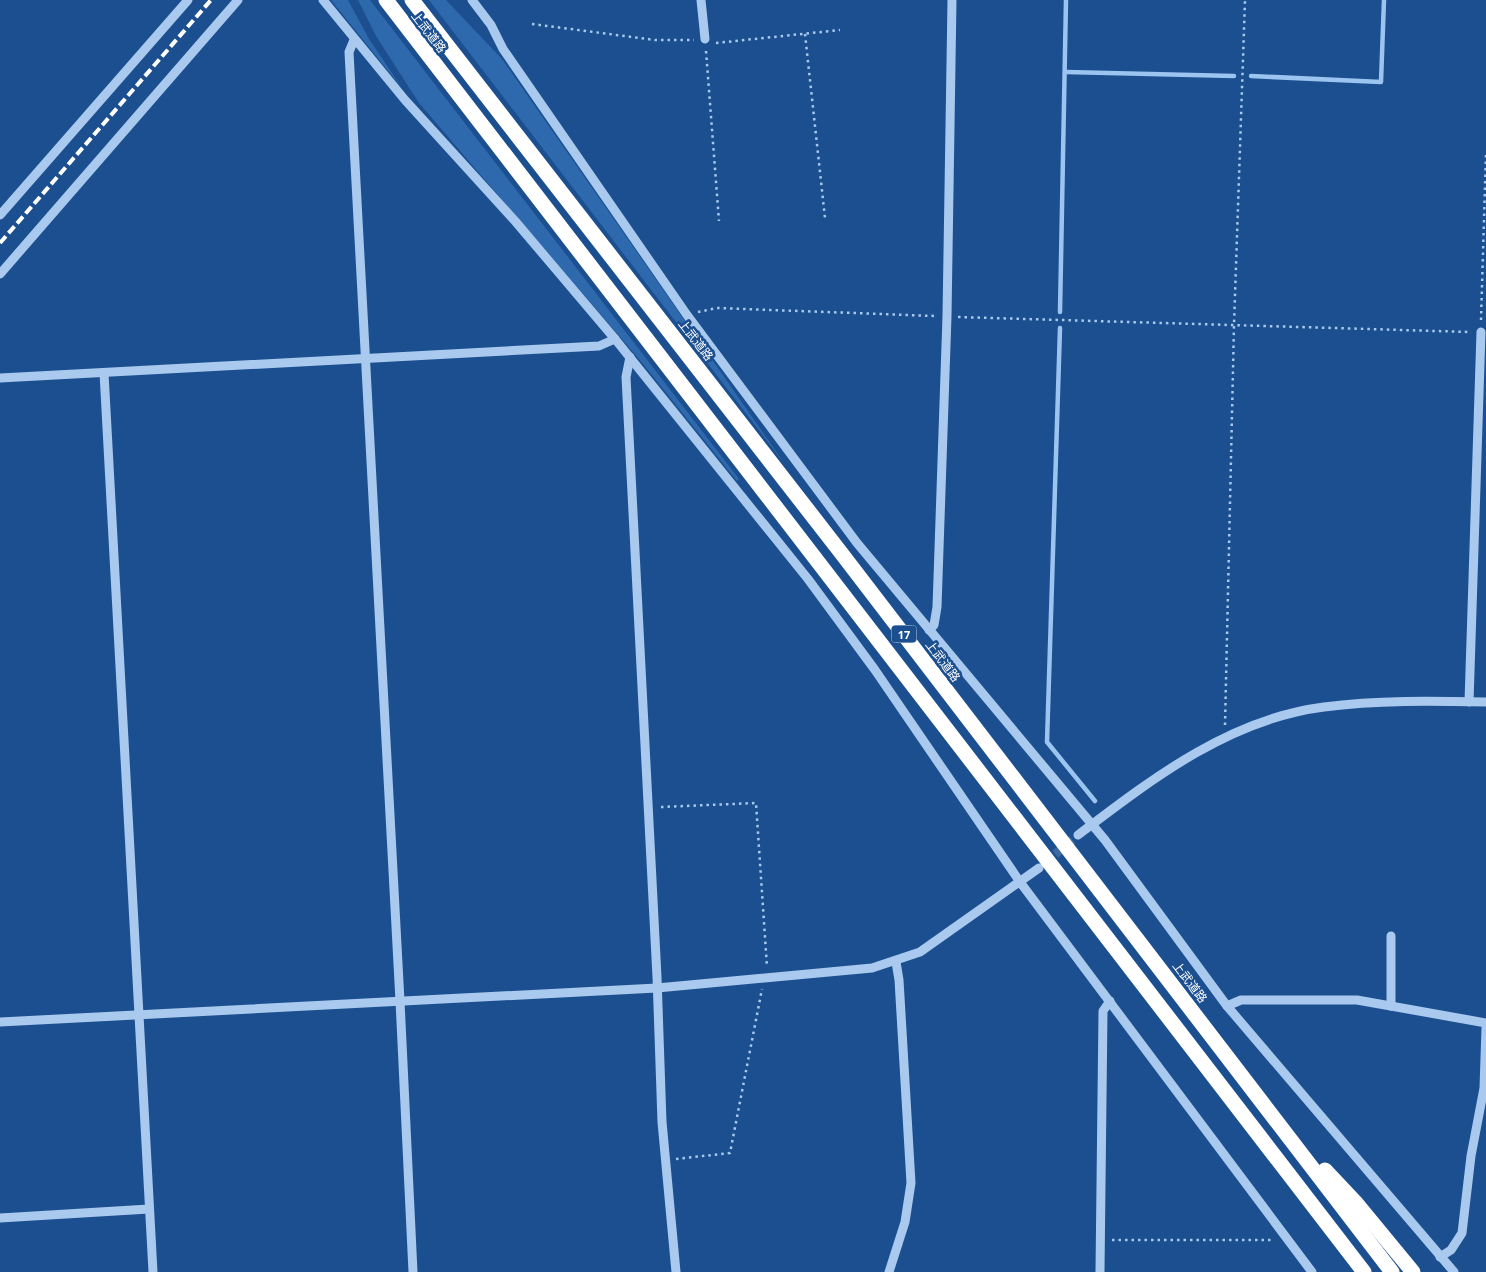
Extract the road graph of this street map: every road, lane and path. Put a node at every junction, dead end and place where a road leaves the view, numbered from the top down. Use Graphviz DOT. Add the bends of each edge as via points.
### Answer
graph roads {
  1 [pos="188,0"];
  2 [pos="238,0"];
  3 [pos="323,0"];
  4 [pos="386,0"];
  5 [pos="412,0"];
  6 [pos="472,0"];
  7 [pos="701,0"];
  8 [pos="952,0"];
  9 [pos="1245,0"];
  10 [pos="532,24"];
  11 [pos="840,30"];
  12 [pos="805,34"];
  13 [pos="354,40"];
  14 [pos="705,40"];
  15 [pos="1486,153"];
  16 [pos="0,215"];
  17 [pos="825,218"];
  18 [pos="719,220"];
  19 [pos="0,274"];
  20 [pos="686,315"];
  21 [pos="947,316"];
  22 [pos="1234,325"];
  23 [pos="1481,332"];
  24 [pos="615,339"];
  25 [pos="630,357"];
  26 [pos="364,359"];
  27 [pos="104,373"];
  28 [pos="0,378"];
  29 [pos="857,543"];
  30 [pos="842,554"];
  31 [pos="823,567"];
  32 [pos="808,579"];
  33 [pos="929,630"];
  34 [pos="1469,702"];
  35 [pos="1486,702"];
  36 [pos="1227,736"];
  37 [pos="648,808"];
  38 [pos="1092,824"];
  39 [pos="1078,835"];
  40 [pos="1039,868"];
  41 [pos="1020,882"];
  42 [pos="1391,936"];
  43 [pos="896,962"];
  44 [pos="765,976"];
  45 [pos="656,988"];
  46 [pos="400,1001"];
  47 [pos="1110,1002"];
  48 [pos="1227,1006"];
  49 [pos="1391,1006"];
  50 [pos="137,1017"];
  51 [pos="0,1022"];
  52 [pos="1486,1023"];
  53 [pos="1486,1028"];
  54 [pos="1271,1113"];
  55 [pos="1261,1137"];
  56 [pos="664,1161"];
  57 [pos="149,1209"];
  58 [pos="0,1218"];
  59 [pos="1285,1236"];
  60 [pos="1101,1240"];
  61 [pos="1440,1257"];
  62 [pos="152,1272"];
  63 [pos="413,1272"];
  64 [pos="676,1272"];
  65 [pos="889,1272"];
  66 [pos="1100,1272"];
  67 [pos="1312,1272"];
  68 [pos="1351,1272"];
  69 [pos="1364,1272"];
  70 [pos="1392,1272"];
  71 [pos="1413,1272"];
  72 [pos="1454,1272"];
  1 -- 16 [label="street"];
  2 -- 19 [label="street"];
  3 -- 13 [label="street"];
  4 -- 31 [label="highway, 上武道路 / 17"];
  5 -- 30 [label="highway, 上武道路 / 17"];
  6 -- 20 [label="street"];
  7 -- 14 [label="street"];
  8 -- 21 [label="street"];
  9 -- 22 [label="path"];
  10 -- 14 [label="path" via="655,40"];
  11 -- 12 [label="path"];
  12 -- 14 [label="path" via="713,44"];
  12 -- 17 [label="path"];
  13 -- 24 [label="street"];
  13 -- 26 [label="street" via="349,52"];
  14 -- 18 [label="path"];
  15 -- 23 [label="path"];
  20 -- 21 [label="path" via="717,308"];
  20 -- 29 [label="street"];
  21 -- 22 [label="path"];
  21 -- 33 [label="street" via="937,607 934,625"];
  22 -- 23 [label="path"];
  22 -- 36 [label="path" via="1224,722"];
  23 -- 34 [label="street"];
  24 -- 25 [label="street"];
  24 -- 26 [label="street" via="599,346"];
  25 -- 32 [label="street"];
  25 -- 37 [label="street" via="626,376"];
  26 -- 27 [label="street"];
  26 -- 46 [label="street"];
  27 -- 28 [label="street"];
  27 -- 50 [label="street"];
  29 -- 30 [label="street"];
  29 -- 33 [label="street"];
  30 -- 54 [label="highway, 上武道路 / 17"];
  31 -- 32 [label="street"];
  31 -- 55 [label="highway, 上武道路 / 17"];
  32 -- 41 [label="street" via="875,670"];
  33 -- 38 [label="street"];
  34 -- 35 [label="street"];
  34 -- 36 [label="street" via="1405,701 1322,707 1282,716"];
  36 -- 38 [label="street" via="1168,768"];
  37 -- 44 [label="path" via="756,803 768,965"];
  37 -- 45 [label="street"];
  38 -- 39 [label="street"];
  38 -- 48 [label="street"];
  40 -- 41 [label="street"];
  41 -- 43 [label="street" via="920,952"];
  41 -- 47 [label="street"];
  42 -- 49 [label="street"];
  43 -- 44 [label="street" via="842,972"];
  43 -- 65 [label="street" via="911,1183 905,1222"];
  44 -- 45 [label="street"];
  44 -- 56 [label="path" via="730,1153"];
  45 -- 46 [label="street"];
  45 -- 56 [label="street"];
  46 -- 50 [label="street"];
  46 -- 63 [label="street"];
  47 -- 59 [label="street"];
  47 -- 60 [label="street" via="1103,1011"];
  48 -- 49 [label="street" via="1241,1000 1344,999"];
  48 -- 61 [label="street"];
  49 -- 52 [label="street"];
  50 -- 51 [label="street"];
  50 -- 57 [label="street"];
  53 -- 61 [label="street" via="1484,1088 1471,1156 1462,1233 1451,1250"];
  54 -- 70 [label="highway, 上武道路 / 17"];
  54 -- 71 [label="highway" via="1357,1204"];
  55 -- 68 [label="highway"];
  55 -- 69 [label="highway, 上武道路 / 17"];
  56 -- 64 [label="street"];
  57 -- 58 [label="street"];
  57 -- 62 [label="street"];
  59 -- 60 [label="path" via="1271,1241"];
  59 -- 67 [label="street"];
  60 -- 66 [label="street"];
  61 -- 72 [label="street"];
}
